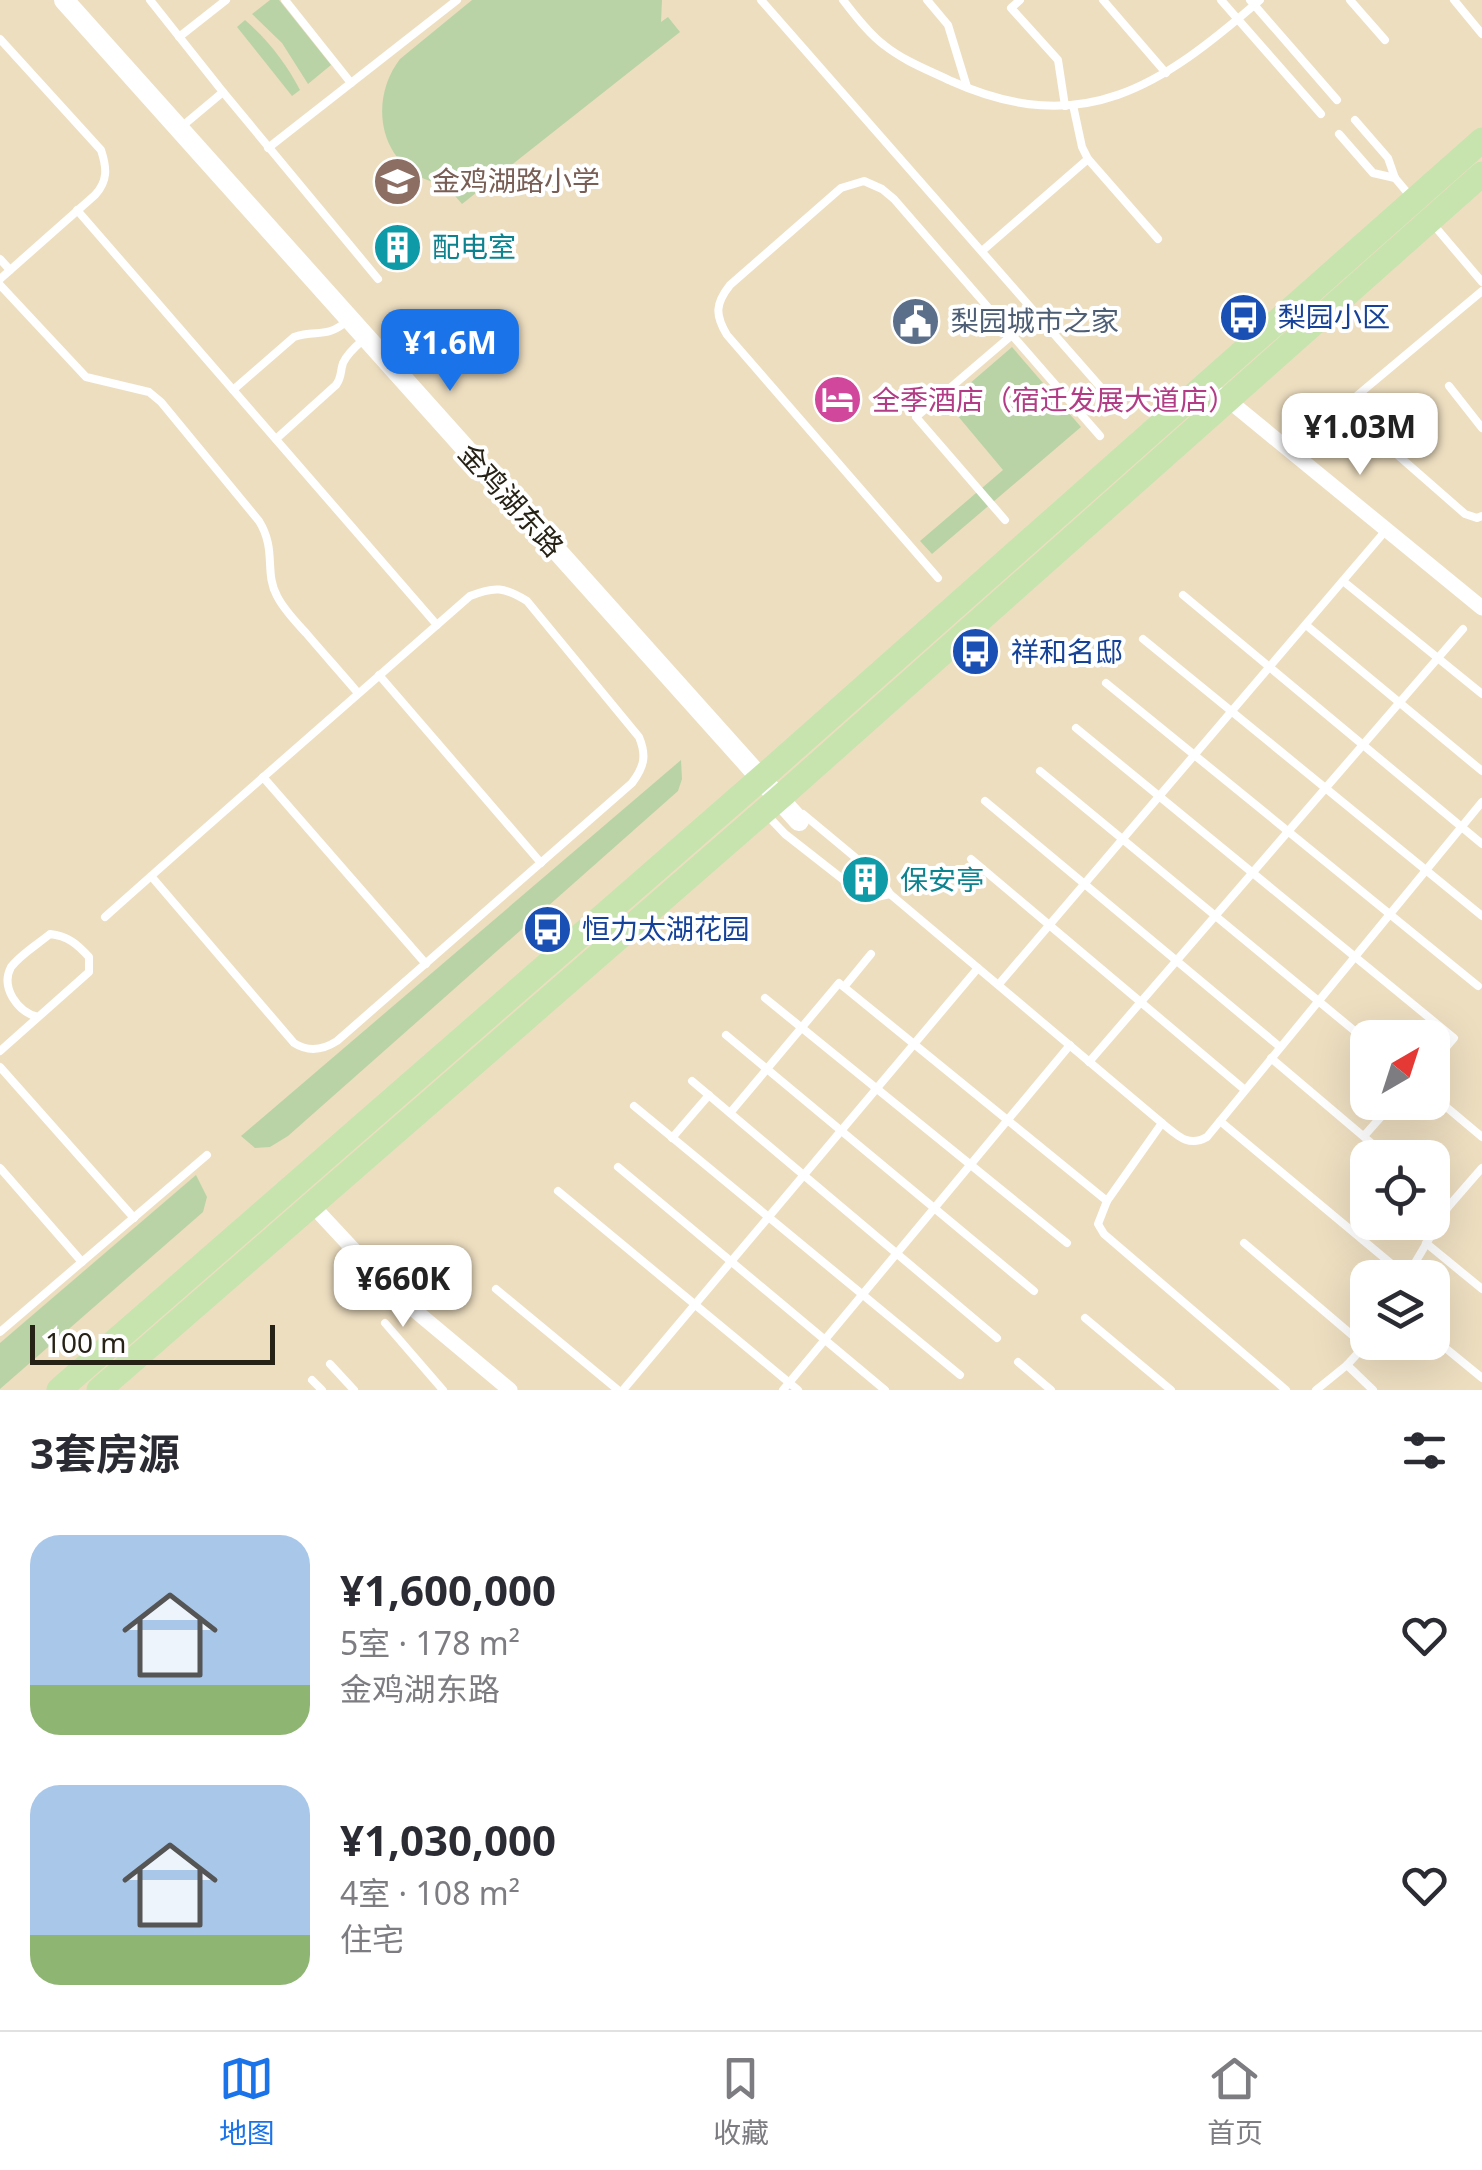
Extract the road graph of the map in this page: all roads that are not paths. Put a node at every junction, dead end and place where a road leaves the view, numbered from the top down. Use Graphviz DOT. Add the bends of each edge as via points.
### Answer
graph roads {
  1 [pos="64,0"];
  2 [pos="150,0"];
  3 [pos="226,0"];
  4 [pos="285,0"];
  5 [pos="457,0"];
  6 [pos="761,0"];
  7 [pos="843,0"];
  8 [pos="927,0"];
  9 [pos="1020,0"];
  10 [pos="1104,0"];
  11 [pos="1222,0"];
  12 [pos="1350,0"];
  13 [pos="1454,0"];
  14 [pos="1255,2"];
  15 [pos="1238,19"];
  16 [pos="1482,34"];
  17 [pos="179,37"];
  18 [pos="0,39"];
  19 [pos="1385,40"];
  20 [pos="1166,73"];
  21 [pos="351,83"];
  22 [pos="968,87"];
  23 [pos="223,92"];
  24 [pos="1337,100"];
  25 [pos="1069,106"];
  26 [pos="1322,114"];
  27 [pos="1355,120"];
  28 [pos="180,128"];
  29 [pos="1339,134"];
  30 [pos="1482,140"];
  31 [pos="268,148"];
  32 [pos="1088,159"];
  33 [pos="1482,174"];
  34 [pos="1395,178"];
  35 [pos="78,210"];
  36 [pos="1421,210"];
  37 [pos="1158,239"];
  38 [pos="982,251"];
  39 [pos="0,259"];
  40 [pos="10,270"];
  41 [pos="378,280"];
  42 [pos="0,282"];
  43 [pos="1482,282"];
  44 [pos="1482,291"];
  45 [pos="350,319"];
  46 [pos="1012,335"];
  47 [pos="366,338"];
  48 [pos="1208,384"];
  49 [pos="1449,386"];
  50 [pos="233,390"];
  51 [pos="1230,400"];
  52 [pos="1125,414"];
  53 [pos="1482,428"];
  54 [pos="1100,436"];
  55 [pos="276,439"];
  56 [pos="1292,450"];
  57 [pos="1393,451"];
  58 [pos="1482,516"];
  59 [pos="1005,520"];
  60 [pos="1387,529"];
  61 [pos="938,578"];
  62 [pos="1342,581"];
  63 [pos="1183,596"];
  64 [pos="1482,608"];
  65 [pos="1306,624"];
  66 [pos="437,625"];
  67 [pos="1464,629"];
  68 [pos="1143,639"];
  69 [pos="1438,658"];
  70 [pos="1270,667"];
  71 [pos="379,676"];
  72 [pos="1106,682"];
  73 [pos="358,693"];
  74 [pos="1482,694"];
  75 [pos="1400,703"];
  76 [pos="1232,711"];
  77 [pos="1076,728"];
  78 [pos="1364,745"];
  79 [pos="1194,755"];
  80 [pos="1040,771"];
  81 [pos="1482,771"];
  82 [pos="262,777"];
  83 [pos="758,781"];
  84 [pos="1326,788"];
  85 [pos="1159,796"];
  86 [pos="776,801"];
  87 [pos="985,801"];
  88 [pos="1482,802"];
  89 [pos="799,821"];
  90 [pos="1462,827"];
  91 [pos="1288,832"];
  92 [pos="1122,840"];
  93 [pos="1482,844"];
  94 [pos="971,859"];
  95 [pos="541,862"];
  96 [pos="1426,870"];
  97 [pos="1253,873"];
  98 [pos="151,876"];
  99 [pos="1084,884"];
  100 [pos="890,894"];
  101 [pos="1390,914"];
  102 [pos="104,916"];
  103 [pos="1215,916"];
  104 [pos="1482,916"];
  105 [pos="1050,925"];
  106 [pos="871,954"];
  107 [pos="1354,957"];
  108 [pos="1177,961"];
  109 [pos="426,964"];
  110 [pos="978,968"];
  111 [pos="999,984"];
  112 [pos="1478,986"];
  113 [pos="844,987"];
  114 [pos="765,998"];
  115 [pos="1141,1002"];
  116 [pos="1318,1002"];
  117 [pos="38,1017"];
  118 [pos="1432,1020"];
  119 [pos="802,1028"];
  120 [pos="1350,1028"];
  121 [pos="726,1035"];
  122 [pos="914,1044"];
  123 [pos="1070,1045"];
  124 [pos="1280,1046"];
  125 [pos="0,1051"];
  126 [pos="1271,1058"];
  127 [pos="1090,1062"];
  128 [pos="0,1067"];
  129 [pos="767,1069"];
  130 [pos="692,1081"];
  131 [pos="877,1089"];
  132 [pos="1245,1090"];
  133 [pos="708,1095"];
  134 [pos="634,1106"];
  135 [pos="1450,1110"];
  136 [pos="730,1113"];
  137 [pos="1007,1120"];
  138 [pos="1378,1120"];
  139 [pos="1220,1121"];
  140 [pos="1162,1123"];
  141 [pos="842,1131"];
  142 [pos="1364,1136"];
  143 [pos="1482,1137"];
  144 [pos="672,1138"];
  145 [pos="1369,1140"];
  146 [pos="207,1154"];
  147 [pos="970,1165"];
  148 [pos="0,1168"];
  149 [pos="618,1168"];
  150 [pos="1481,1171"];
  151 [pos="804,1176"];
  152 [pos="558,1191"];
  153 [pos="1106,1201"];
  154 [pos="311,1204"];
  155 [pos="1450,1205"];
  156 [pos="934,1208"];
  157 [pos="134,1218"];
  158 [pos="769,1218"];
  159 [pos="1428,1240"];
  160 [pos="1066,1243"];
  161 [pos="1244,1243"];
  162 [pos="1426,1243"];
  163 [pos="897,1253"];
  164 [pos="1386,1260"];
  165 [pos="1416,1260"];
  166 [pos="82,1262"];
  167 [pos="732,1262"];
  168 [pos="496,1289"];
  169 [pos="1482,1289"];
  170 [pos="1034,1291"];
  171 [pos="862,1294"];
  172 [pos="696,1305"];
  173 [pos="1086,1318"];
  174 [pos="385,1323"];
  175 [pos="1350,1330"];
  176 [pos="0,1332"];
  177 [pos="997,1338"];
  178 [pos="824,1340"];
  179 [pos="1450,1352"];
  180 [pos="1352,1360"];
  181 [pos="1018,1362"];
  182 [pos="330,1364"];
  183 [pos="1347,1365"];
  184 [pos="960,1375"];
  185 [pos="1482,1378"];
  186 [pos="312,1380"];
  187 [pos="786,1386"];
  188 [pos="60,1390"];
  189 [pos="99,1390"];
  190 [pos="322,1390"];
  191 [pos="354,1390"];
  192 [pos="444,1390"];
  193 [pos="510,1390"];
  194 [pos="620,1390"];
  195 [pos="798,1390"];
  196 [pos="885,1390"];
  197 [pos="1051,1390"];
  198 [pos="1171,1390"];
  199 [pos="1286,1390"];
  200 [pos="1316,1390"];
  201 [pos="1373,1390"];
  1 -- 28 [label="street, 金鸡湖东路"];
  2 -- 17 [label="lane"];
  3 -- 17 [label="lane"];
  4 -- 21 [label="lane"];
  5 -- 21 [label="lane"];
  6 -- 38 [label="lane"];
  7 -- 22 [label="lane" via="882,44"];
  8 -- 22 [label="lane" via="948,25"];
  9 -- 25 [label="lane" via="1011,8 1058,60"];
  10 -- 20 [label="lane"];
  11 -- 15 [label="lane"];
  12 -- 19 [label="lane"];
  13 -- 16 [label="lane"];
  14 -- 15 [label="lane"];
  14 -- 24 [label="lane"];
  15 -- 20 [label="lane"];
  15 -- 26 [label="lane"];
  17 -- 23 [label="lane"];
  18 -- 35 [label="lane" via="101,150 104,185"];
  20 -- 25 [label="lane"];
  21 -- 31 [label="lane"];
  22 -- 25 [label="lane" via="1002,100"];
  23 -- 28 [label="lane"];
  23 -- 31 [label="lane"];
  25 -- 32 [label="lane"];
  27 -- 34 [label="lane" via="1388,158"];
  28 -- 45 [label="street, 金鸡湖东路"];
  29 -- 34 [label="lane" via="1373,172"];
  30 -- 36 [label="highway"];
  31 -- 41 [label="lane"];
  32 -- 37 [label="lane"];
  32 -- 38 [label="lane"];
  33 -- 36 [label="highway"];
  34 -- 36 [label="lane"];
  35 -- 40 [label="lane"];
  35 -- 50 [label="lane"];
  36 -- 43 [label="lane"];
  36 -- 48 [label="highway"];
  36 -- 51 [label="highway"];
  38 -- 52 [label="lane"];
  39 -- 40 [label="lane"];
  40 -- 42 [label="lane"];
  42 -- 73 [label="lane" via="86,376 149,392 161,402 259,521 270,546 274,593"];
  44 -- 56 [label="lane"];
  45 -- 47 [label="street, 金鸡湖东路"];
  45 -- 50 [label="lane" via="335,331 294,337"];
  46 -- 54 [label="lane"];
  46 -- 59 [label="lane" via="916,418"];
  46 -- 61 [label="lane" via="894,199 864,181 841,188 721,296 719,322 727,335"];
  47 -- 55 [label="lane" via="343,363 336,385"];
  47 -- 83 [label="street, 金鸡湖东路"];
  48 -- 51 [label="street"];
  48 -- 83 [label="highway"];
  49 -- 53 [label="lane"];
  50 -- 55 [label="lane"];
  51 -- 56 [label="street"];
  51 -- 86 [label="highway"];
  55 -- 66 [label="lane"];
  56 -- 60 [label="street"];
  57 -- 58 [label="lane" via="1466,514"];
  60 -- 62 [label="lane"];
  60 -- 64 [label="street"];
  62 -- 65 [label="lane"];
  62 -- 69 [label="lane"];
  63 -- 70 [label="lane"];
  65 -- 70 [label="lane"];
  65 -- 75 [label="lane"];
  66 -- 71 [label="lane"];
  66 -- 95 [label="lane" via="484,590 515,594 639,738 644,762 632,783"];
  67 -- 69 [label="lane"];
  68 -- 76 [label="lane"];
  69 -- 74 [label="lane"];
  69 -- 75 [label="lane"];
  70 -- 76 [label="lane"];
  70 -- 78 [label="lane"];
  71 -- 73 [label="lane"];
  71 -- 95 [label="lane"];
  72 -- 79 [label="lane"];
  73 -- 82 [label="lane"];
  75 -- 78 [label="lane"];
  75 -- 81 [label="lane"];
  76 -- 79 [label="lane"];
  76 -- 84 [label="lane"];
  77 -- 85 [label="lane"];
  78 -- 84 [label="lane"];
  78 -- 90 [label="lane"];
  79 -- 85 [label="lane"];
  79 -- 91 [label="lane"];
  80 -- 92 [label="lane"];
  82 -- 98 [label="lane"];
  82 -- 109 [label="lane"];
  83 -- 86 [label="street, 金鸡湖东路"];
  83 -- 188 [label="highway"];
  84 -- 91 [label="lane"];
  84 -- 96 [label="lane"];
  85 -- 92 [label="lane"];
  85 -- 97 [label="lane"];
  86 -- 89 [label="street, 金鸡湖东路"];
  86 -- 100 [label="lane" via="805,816 880,878"];
  86 -- 100 [label="lane" via="785,834 868,898"];
  86 -- 154 [label="highway"];
  87 -- 99 [label="lane"];
  88 -- 90 [label="lane"];
  90 -- 93 [label="lane"];
  90 -- 96 [label="lane"];
  91 -- 97 [label="lane"];
  91 -- 101 [label="lane"];
  92 -- 99 [label="lane"];
  92 -- 103 [label="lane"];
  94 -- 105 [label="lane"];
  95 -- 109 [label="lane"];
  96 -- 101 [label="lane"];
  96 -- 104 [label="lane"];
  97 -- 103 [label="lane"];
  97 -- 107 [label="lane"];
  98 -- 102 [label="lane"];
  98 -- 109 [label="lane" via="301,1048 337,1042"];
  99 -- 105 [label="lane"];
  99 -- 108 [label="lane"];
  100 -- 110 [label="lane"];
  101 -- 107 [label="lane"];
  101 -- 112 [label="lane"];
  103 -- 108 [label="lane"];
  103 -- 116 [label="lane"];
  105 -- 111 [label="lane"];
  105 -- 115 [label="lane"];
  106 -- 113 [label="lane"];
  107 -- 116 [label="lane"];
  107 -- 118 [label="lane"];
  108 -- 115 [label="lane"];
  108 -- 124 [label="lane"];
  110 -- 111 [label="lane"];
  110 -- 122 [label="lane"];
  111 -- 123 [label="lane"];
  113 -- 119 [label="lane" via="839,983"];
  113 -- 122 [label="lane"];
  114 -- 119 [label="lane"];
  115 -- 127 [label="lane"];
  115 -- 132 [label="lane"];
  116 -- 120 [label="lane"];
  116 -- 124 [label="lane"];
  117 -- 117 [label="lane" via="10,998 5,980 50,934 62,935 88,957 89,972"];
  117 -- 125 [label="lane"];
  119 -- 129 [label="lane"];
  119 -- 131 [label="lane"];
  121 -- 129 [label="lane"];
  122 -- 131 [label="lane"];
  122 -- 137 [label="lane"];
  123 -- 127 [label="lane"];
  123 -- 137 [label="lane"];
  124 -- 126 [label="lane"];
  126 -- 132 [label="lane"];
  126 -- 142 [label="lane"];
  127 -- 140 [label="lane"];
  128 -- 157 [label="lane"];
  129 -- 136 [label="lane"];
  129 -- 141 [label="lane"];
  130 -- 133 [label="lane"];
  131 -- 141 [label="lane"];
  131 -- 147 [label="lane"];
  132 -- 139 [label="lane"];
  133 -- 136 [label="lane"];
  133 -- 144 [label="lane"];
  134 -- 144 [label="lane"];
  135 -- 143 [label="lane"];
  136 -- 151 [label="lane"];
  137 -- 147 [label="lane"];
  137 -- 153 [label="lane"];
  138 -- 142 [label="lane"];
  139 -- 140 [label="lane" via="1198,1142"];
  139 -- 164 [label="lane"];
  140 -- 153 [label="lane"];
  141 -- 151 [label="lane"];
  141 -- 156 [label="lane"];
  142 -- 145 [label="lane"];
  144 -- 158 [label="lane"];
  146 -- 157 [label="lane"];
  147 -- 156 [label="lane"];
  147 -- 160 [label="lane"];
  148 -- 166 [label="lane"];
  149 -- 167 [label="lane"];
  150 -- 155 [label="lane"];
  151 -- 158 [label="lane"];
  151 -- 163 [label="lane"];
  152 -- 172 [label="lane"];
  153 -- 199 [label="lane" via="1098,1224 1104,1234"];
  154 -- 189 [label="highway"];
  154 -- 193 [label="street" via="394,1292"];
  156 -- 163 [label="lane"];
  156 -- 170 [label="lane"];
  157 -- 166 [label="lane"];
  158 -- 167 [label="lane"];
  158 -- 171 [label="lane"];
  159 -- 162 [label="lane"];
  161 -- 175 [label="lane"];
  162 -- 165 [label="lane"];
  162 -- 169 [label="lane"];
  163 -- 171 [label="lane"];
  163 -- 177 [label="lane"];
  166 -- 176 [label="lane"];
  167 -- 172 [label="lane"];
  167 -- 178 [label="lane"];
  168 -- 194 [label="lane"];
  171 -- 178 [label="lane"];
  171 -- 184 [label="lane"];
  172 -- 187 [label="lane"];
  172 -- 194 [label="lane"];
  173 -- 198 [label="lane"];
  174 -- 192 [label="lane"];
  178 -- 187 [label="lane"];
  178 -- 196 [label="lane"];
  179 -- 185 [label="lane"];
  180 -- 183 [label="lane"];
  181 -- 197 [label="lane"];
  182 -- 191 [label="lane"];
  183 -- 200 [label="lane"];
  183 -- 201 [label="lane"];
  186 -- 190 [label="lane"];
  187 -- 195 [label="lane"];
}
